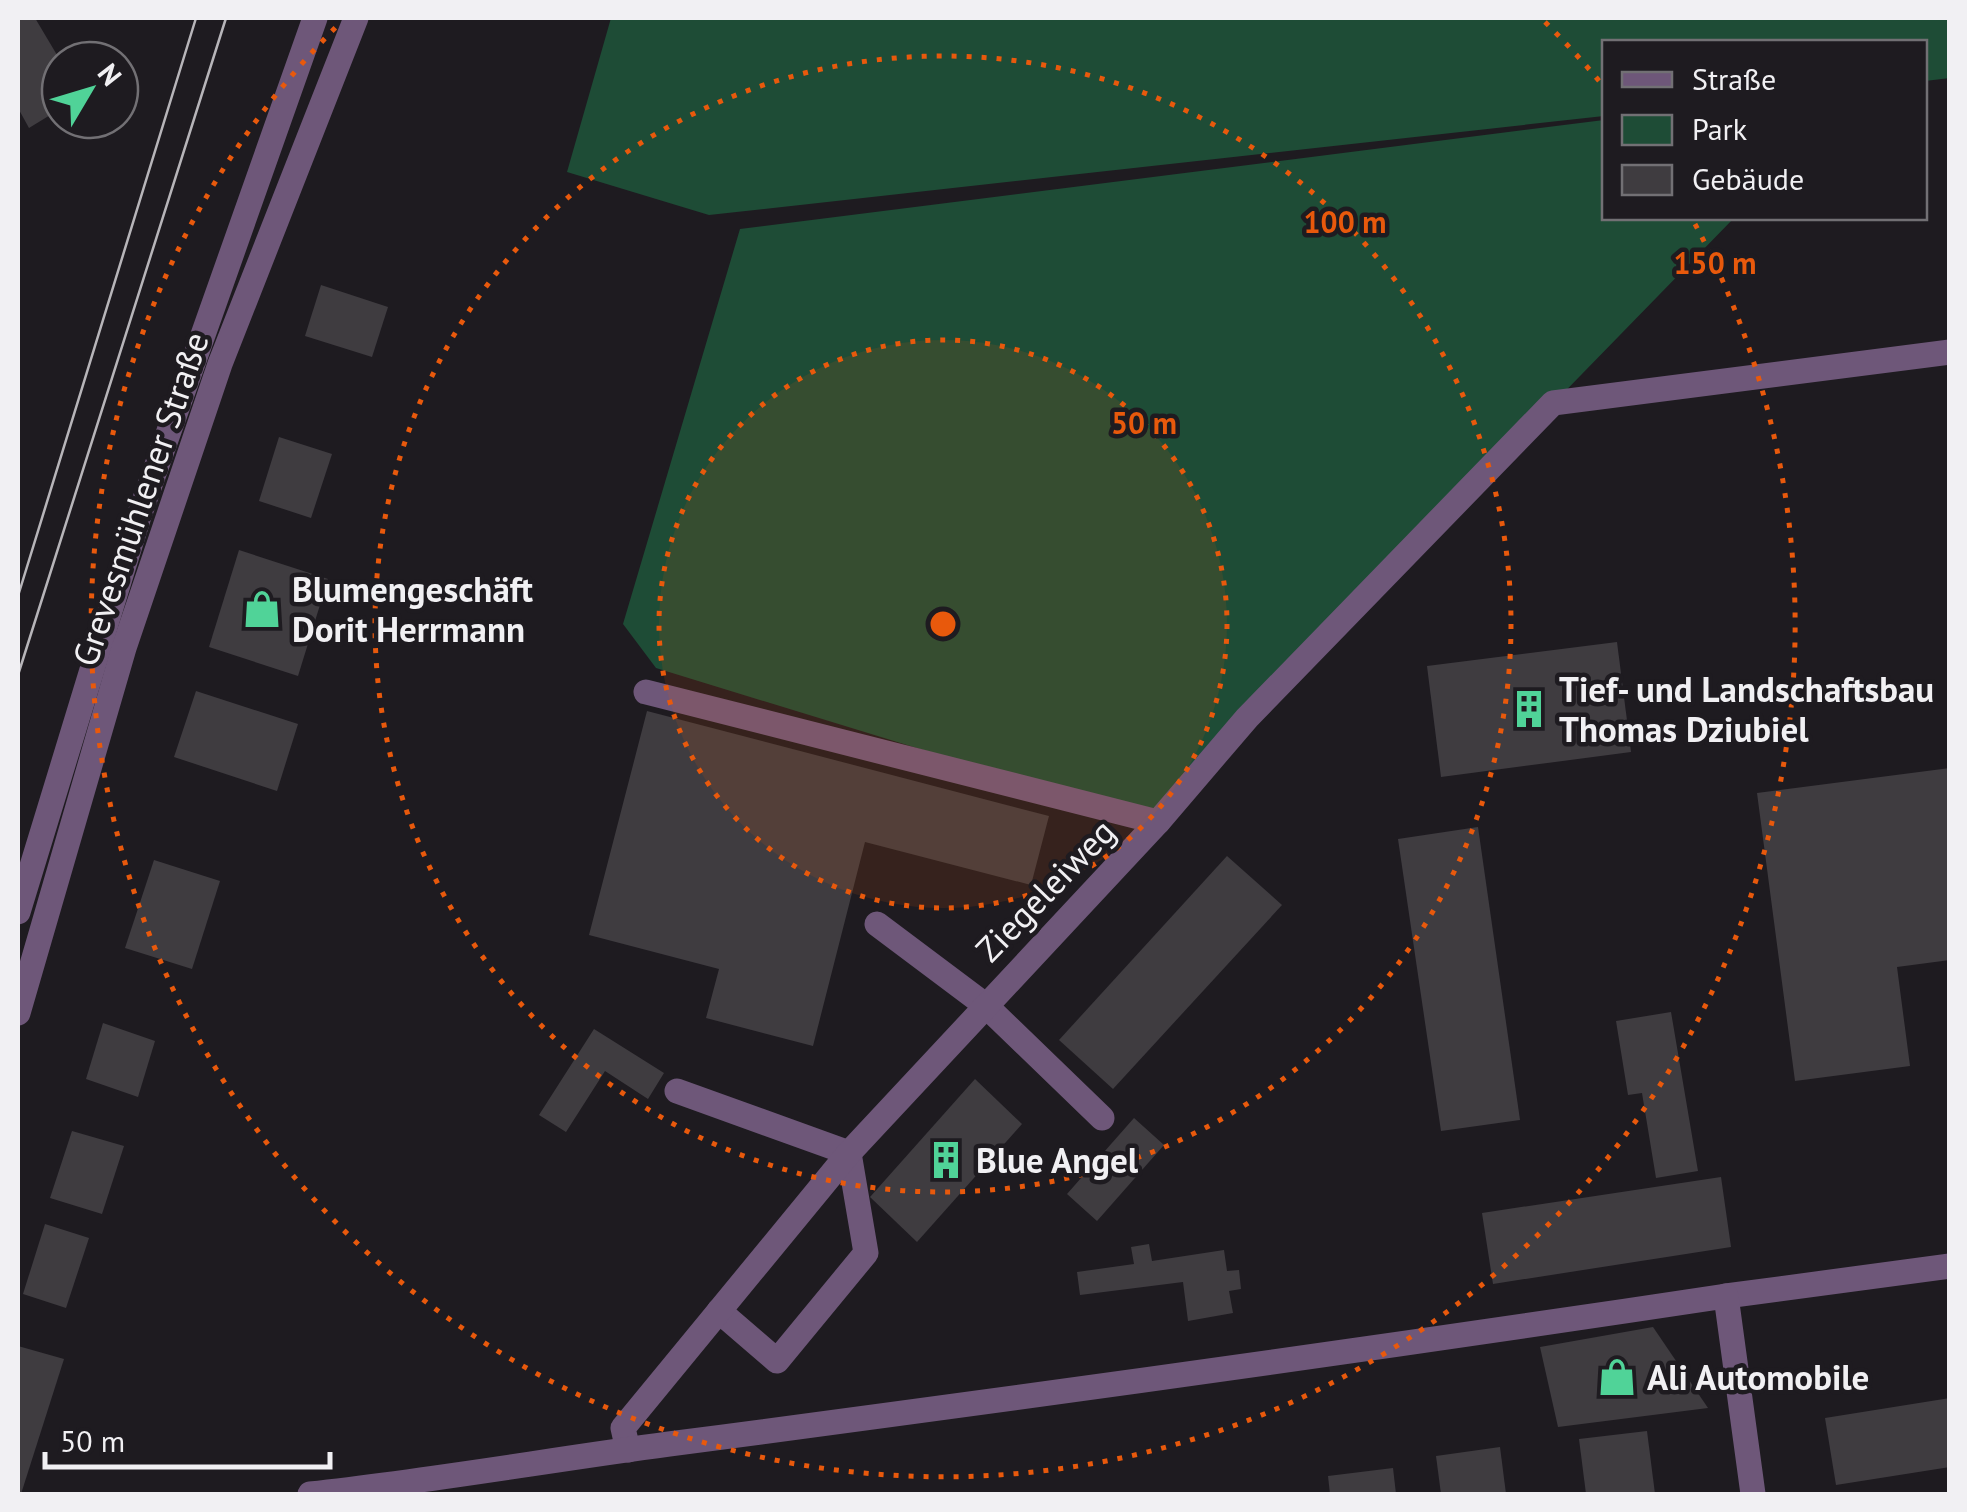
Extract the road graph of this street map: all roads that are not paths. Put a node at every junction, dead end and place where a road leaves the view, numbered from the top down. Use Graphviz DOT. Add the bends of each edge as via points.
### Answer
graph roads {
  1 [pos="315,18"];
  2 [pos="356,18"];
  3 [pos="1950,352"];
  4 [pos="646,692"];
  5 [pos="1158,822"];
  6 [pos="18,912"];
  7 [pos="877,924"];
  8 [pos="985,1005"];
  9 [pos="18,1013"];
  10 [pos="678,1091"];
  11 [pos="1102,1118"];
  12 [pos="849,1152"];
  13 [pos="1950,1266"];
  14 [pos="1726,1296"];
  15 [pos="719,1310"];
  16 [pos="628,1450"];
  17 [pos="457,1486"];
  18 [pos="310,1494"];
  19 [pos="1752,1494"];
  1 -- 6 [label="street, Grevesmühlener Straße" via="138,516"];
  2 -- 9 [label="street, Grevesmühlener Straße" via="220,364 124,648"];
  3 -- 5 [label="street, Ziegeleiweg" via="1553,403 1247,718"];
  4 -- 5 [label="street"];
  5 -- 8 [label="street, Ziegeleiweg"];
  7 -- 8 [label="street"];
  8 -- 11 [label="street"];
  8 -- 12 [label="street, Ziegeleiweg"];
  10 -- 12 [label="street"];
  12 -- 15 [label="street, Ziegeleiweg"];
  12 -- 15 [label="street" via="866,1253 777,1361"];
  13 -- 14 [label="street"];
  14 -- 16 [label="street"];
  14 -- 19 [label="street"];
  15 -- 16 [label="street, Ziegeleiweg" via="623,1428"];
  16 -- 17 [label="street"];
  17 -- 18 [label="street"];
}
